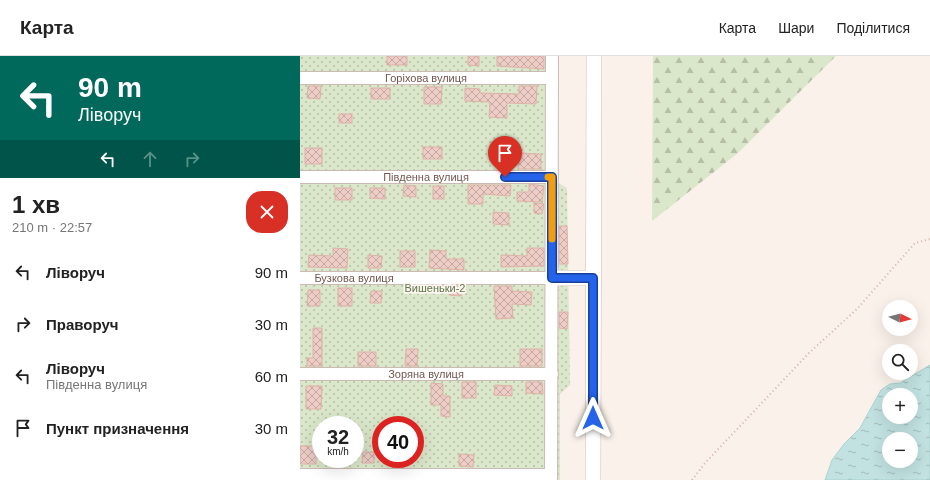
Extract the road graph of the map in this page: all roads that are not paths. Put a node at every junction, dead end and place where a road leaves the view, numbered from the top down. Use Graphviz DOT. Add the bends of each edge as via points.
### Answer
graph roads {
  1 [pos="552,56"];
  2 [pos="594,56"];
  3 [pos="300,78"];
  4 [pos="552,78"];
  5 [pos="300,177"];
  6 [pos="552,177"];
  7 [pos="300,278"];
  8 [pos="552,278"];
  9 [pos="593,278"];
  10 [pos="300,374"];
  11 [pos="552,374"];
  12 [pos="300,475"];
  13 [pos="551,477"];
  14 [pos="593,480"];
  1 -- 4 [label="street"];
  2 -- 9 [label="street"];
  3 -- 4 [label="street, Горіхова вулиця"];
  4 -- 6 [label="street"];
  5 -- 6 [label="street, Південна вулиця"];
  6 -- 8 [label="street"];
  7 -- 8 [label="street, Бузкова вулиця"];
  8 -- 9 [label="street"];
  8 -- 11 [label="street"];
  9 -- 14 [label="street"];
  10 -- 11 [label="street, Зоряна вулиця"];
  11 -- 13 [label="street"];
  12 -- 13 [label="street"];
}
